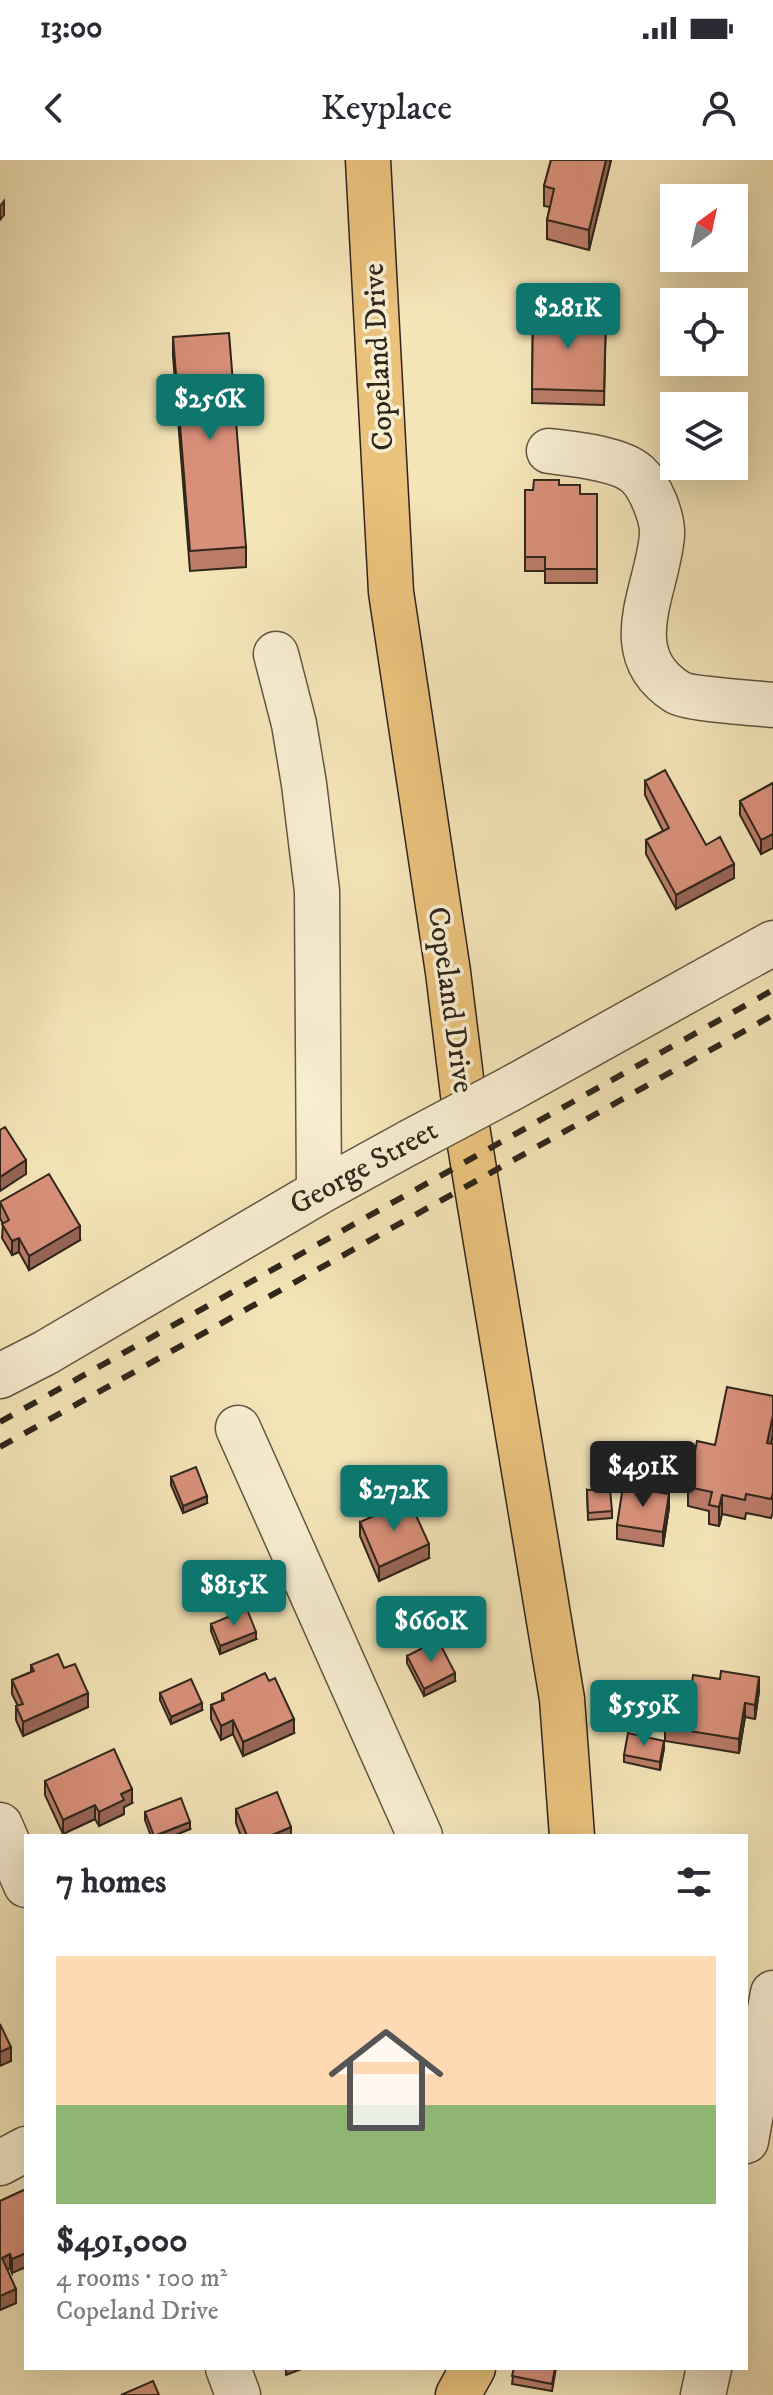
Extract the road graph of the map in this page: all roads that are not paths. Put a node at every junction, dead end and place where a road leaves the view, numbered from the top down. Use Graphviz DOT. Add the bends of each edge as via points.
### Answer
graph roads {
  1 [pos="368,160"];
  2 [pos="549,451"];
  3 [pos="276,654"];
  4 [pos="773,705"];
  5 [pos="773,943"];
  6 [pos="319,1192"];
  7 [pos="0,1376"];
  8 [pos="238,1428"];
  9 [pos="0,1825"];
  10 [pos="419,1834"];
  11 [pos="572,1834"];
  12 [pos="24,1880"];
  13 [pos="773,1993"];
  14 [pos="748,2130"];
  15 [pos="24,2150"];
  16 [pos="0,2163"];
  17 [pos="229,2370"];
  18 [pos="472,2370"];
  19 [pos="709,2370"];
  20 [pos="238,2395"];
  21 [pos="458,2395"];
  22 [pos="703,2395"];
  1 -- 11 [label="main road, Copeland Drive" via="391,592 467,1127 562,1699"];
  2 -- 4 [label="street" via="599,458 636,473 653,497 662,533 643,627 644,650 658,675 679,694"];
  3 -- 6 [label="street" via="294,724 317,891"];
  5 -- 6 [label="street, George Street, bridge"];
  6 -- 7 [label="street, George Street"];
  8 -- 10 [label="street"];
  9 -- 12 [label="street"];
  13 -- 14 [label="street"];
  15 -- 16 [label="street"];
  17 -- 20 [label="street"];
  18 -- 21 [label="main road"];
  19 -- 22 [label="street"];
}
